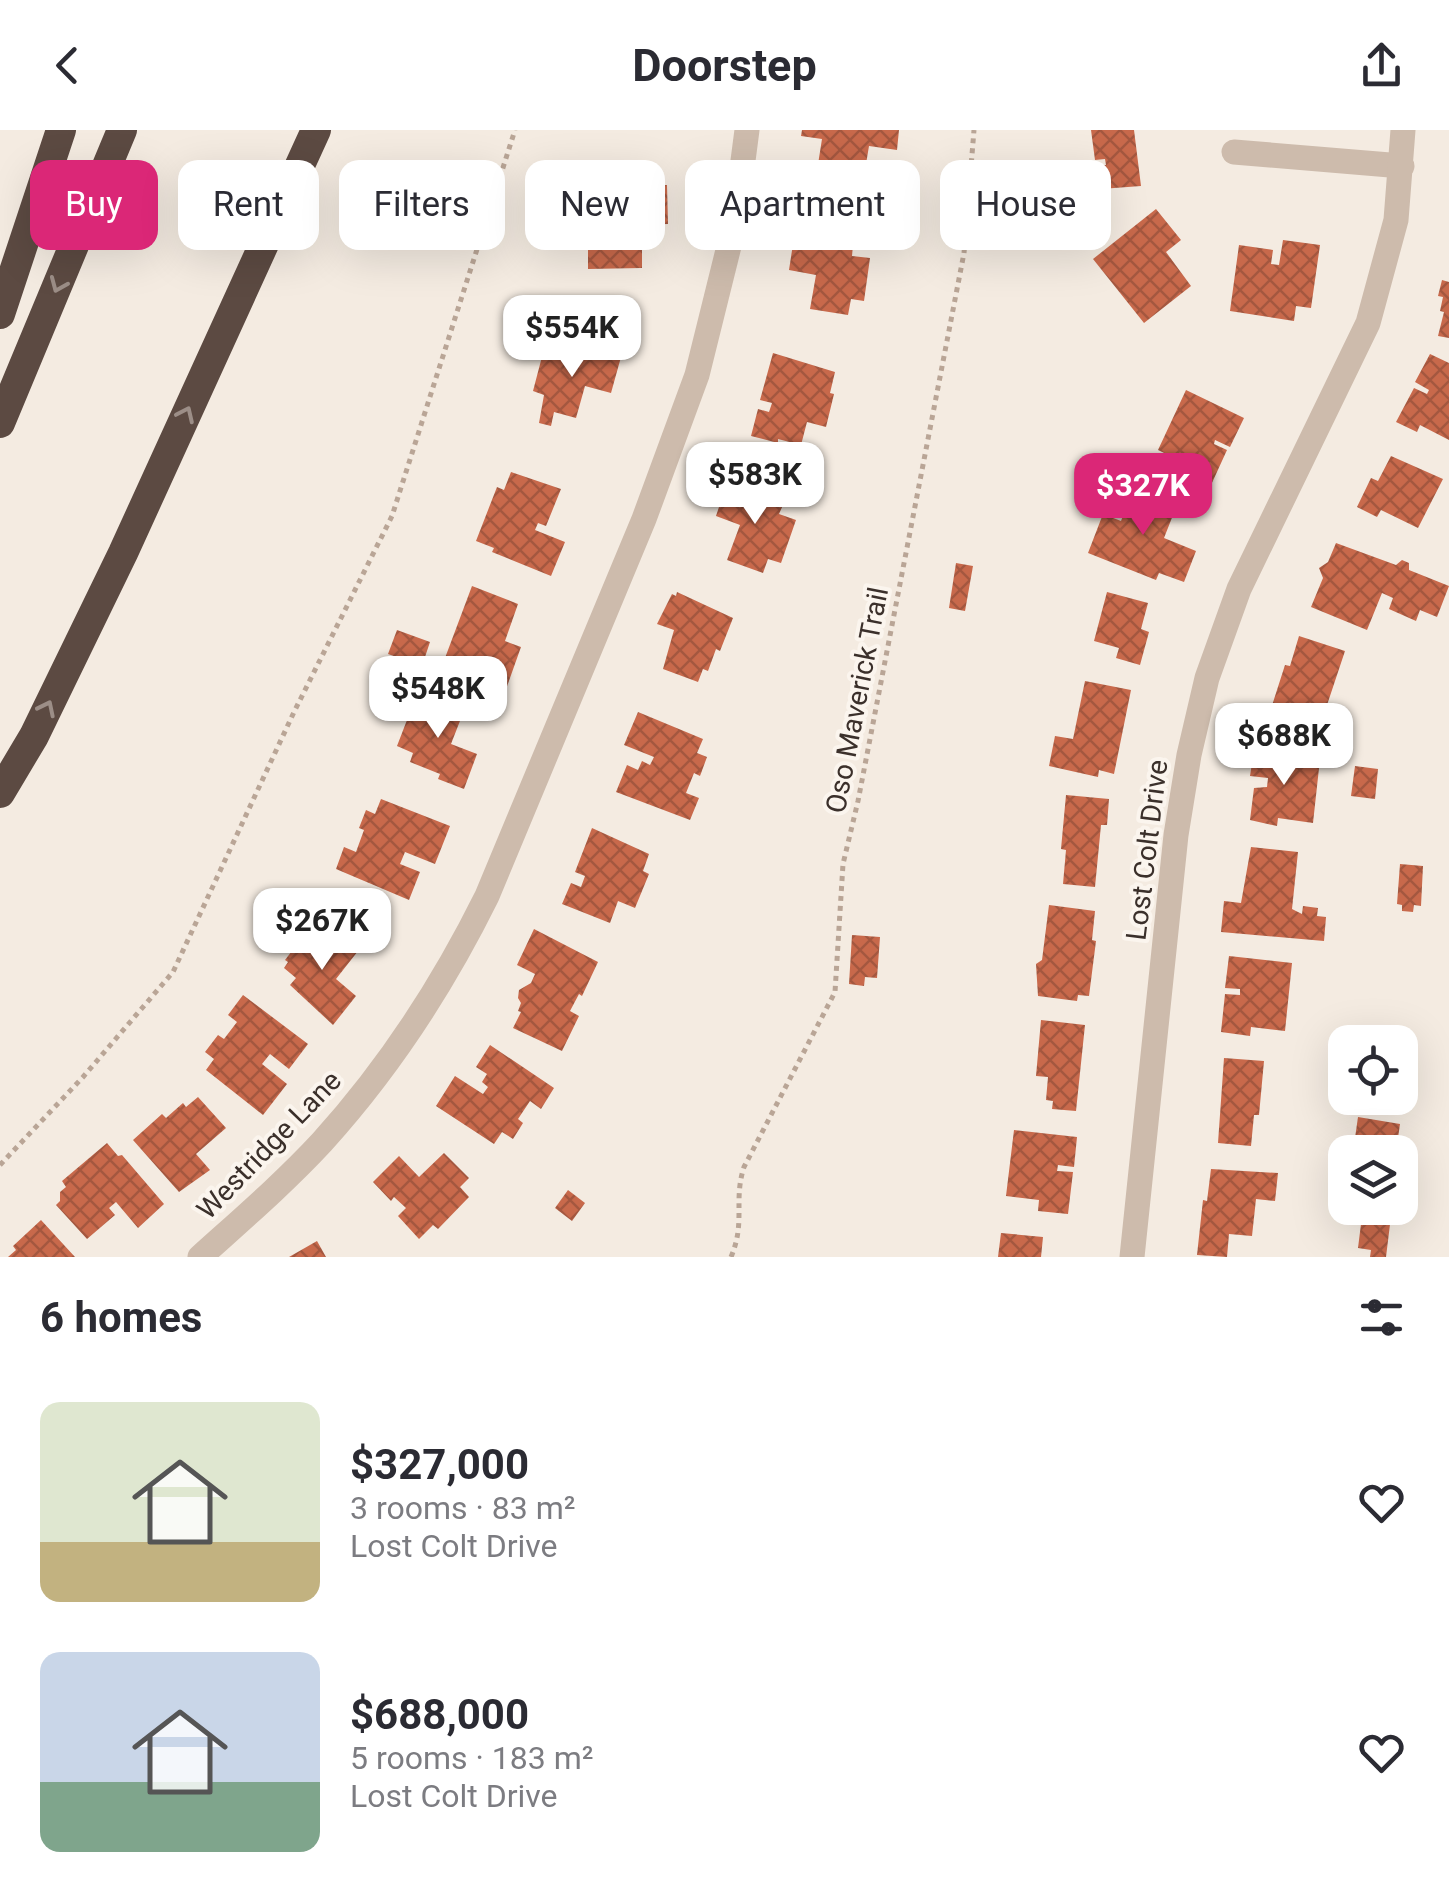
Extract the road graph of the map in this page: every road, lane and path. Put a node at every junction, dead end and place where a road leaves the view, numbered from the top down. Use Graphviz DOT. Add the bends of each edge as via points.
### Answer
graph roads {
  1 [pos="61,130"];
  2 [pos="122,130"];
  3 [pos="316,130"];
  4 [pos="515,130"];
  5 [pos="747,130"];
  6 [pos="974,130"];
  7 [pos="1402,130"];
  8 [pos="1234,152"];
  9 [pos="1402,166"];
  10 [pos="0,314"];
  11 [pos="0,423"];
  12 [pos="0,793"];
  13 [pos="0,1166"];
  14 [pos="200,1257"];
  15 [pos="731,1257"];
  16 [pos="1132,1257"];
  1 -- 10 [label="highway"];
  2 -- 11 [label="highway, one-way"];
  12 -- 3 [label="highway, one-way" via="123,553"];
  4 -- 13 [label="path" via="392,516 173,972"];
  5 -- 14 [label="street, Westridge Lane" via="735,222 697,375 644,520 487,896 426,1008 377,1076 322,1142"];
  6 -- 15 [label="path, Oso Maverick Trail" via="964,253 842,864 835,992 744,1166 740,1236"];
  7 -- 9 [label="street, Lost Colt Drive"];
  8 -- 9 [label="street"];
  9 -- 16 [label="street, Lost Colt Drive" via="1396,220 1368,323 1239,589 1207,678 1176,835"];
}
